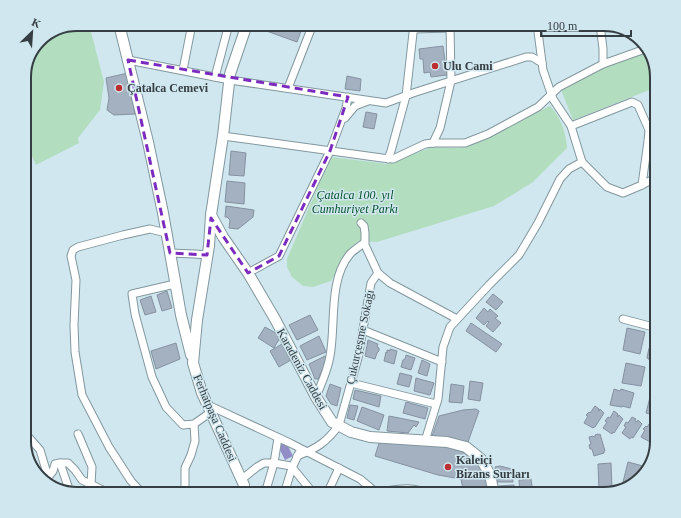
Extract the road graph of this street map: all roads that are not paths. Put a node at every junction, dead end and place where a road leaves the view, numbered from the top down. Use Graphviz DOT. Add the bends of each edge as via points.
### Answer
graph roads {
  1 [pos="121,31"];
  2 [pos="191,31"];
  3 [pos="227,31"];
  4 [pos="245,31"];
  5 [pos="310,31"];
  6 [pos="412,31"];
  7 [pos="450,31"];
  8 [pos="538,31"];
  9 [pos="601,31"];
  10 [pos="642,50"];
  11 [pos="128,60"];
  12 [pos="542,63"];
  13 [pos="603,64"];
  14 [pos="183,70"];
  15 [pos="215,77"];
  16 [pos="230,80"];
  17 [pos="451,81"];
  18 [pos="288,88"];
  19 [pos="551,94"];
  20 [pos="406,96"];
  21 [pos="348,97"];
  22 [pos="369,101"];
  23 [pos="340,124"];
  24 [pos="571,126"];
  25 [pos="223,136"];
  26 [pos="433,143"];
  27 [pos="330,151"];
  28 [pos="388,159"];
  29 [pos="582,162"];
  30 [pos="650,181"];
  31 [pos="642,185"];
  32 [pos="211,215"];
  33 [pos="361,223"];
  34 [pos="166,233"];
  35 [pos="364,243"];
  36 [pos="208,251"];
  37 [pos="234,252"];
  38 [pos="170,253"];
  39 [pos="248,273"];
  40 [pos="378,273"];
  41 [pos="175,284"];
  42 [pos="457,319"];
  43 [pos="623,319"];
  44 [pos="650,326"];
  45 [pos="363,330"];
  46 [pos="442,362"];
  47 [pos="193,363"];
  48 [pos="351,382"];
  49 [pos="316,397"];
  50 [pos="436,404"];
  51 [pos="209,408"];
  52 [pos="194,424"];
  53 [pos="339,426"];
  54 [pos="78,434"];
  55 [pos="278,438"];
  56 [pos="31,440"];
  57 [pos="425,441"];
  58 [pos="304,450"];
  59 [pos="60,462"];
  60 [pos="274,463"];
  61 [pos="292,468"];
  62 [pos="339,468"];
  63 [pos="241,480"];
  64 [pos="91,484"];
  65 [pos="68,486"];
  66 [pos="92,487"];
  67 [pos="97,487"];
  68 [pos="137,487"];
  69 [pos="185,487"];
  70 [pos="244,487"];
  71 [pos="267,487"];
  72 [pos="286,487"];
  73 [pos="308,487"];
  74 [pos="331,487"];
  75 [pos="369,487"];
  76 [pos="493,487"];
  1 -- 11 [label="street"];
  2 -- 14 [label="street"];
  3 -- 15 [label="street"];
  4 -- 16 [label="street, Ferhatpaşa Caddesi"];
  5 -- 18 [label="street"];
  6 -- 20 [label="street"];
  7 -- 17 [label="street"];
  8 -- 12 [label="street"];
  9 -- 13 [label="street"];
  10 -- 13 [label="street"];
  11 -- 14 [label="street"];
  11 -- 34 [label="street"];
  12 -- 17 [label="street" via="532,57 526,57"];
  12 -- 19 [label="street"];
  13 -- 19 [label="street" via="559,86"];
  14 -- 15 [label="street"];
  15 -- 16 [label="street"];
  16 -- 18 [label="street"];
  16 -- 25 [label="street, Ferhatpaşa Caddesi"];
  17 -- 20 [label="street"];
  17 -- 26 [label="street" via="440,128"];
  18 -- 21 [label="street"];
  19 -- 24 [label="street"];
  19 -- 26 [label="street" via="538,107 488,134 465,143"];
  20 -- 22 [label="street" via="386,103"];
  20 -- 28 [label="street"];
  21 -- 22 [label="street"];
  21 -- 23 [label="street"];
  22 -- 23 [label="street" via="355,106"];
  23 -- 27 [label="street"];
  24 -- 29 [label="street"];
  24 -- 31 [label="street" via="632,102 638,105 649,130"];
  25 -- 27 [label="street"];
  25 -- 32 [label="street, Ferhatpaşa Caddesi"];
  26 -- 28 [label="street"];
  27 -- 28 [label="street"];
  27 -- 39 [label="street" via="278,256"];
  29 -- 31 [label="street" via="607,187 622,193"];
  29 -- 42 [label="street" via="569,169 560,179 519,254"];
  30 -- 31 [label="street"];
  32 -- 36 [label="street, Ferhatpaşa Caddesi"];
  32 -- 37 [label="street, Karadeniz Caddesi"];
  33 -- 35 [label="street" via="364,226"];
  34 -- 38 [label="street"];
  34 -- 68 [label="street" via="150,229 123,235 78,247 73,250 71,256 76,280 75,352 82,395 109,447"];
  35 -- 40 [label="street"];
  35 -- 49 [label="street" via="350,253 343,264 336,285 330,356"];
  36 -- 37 [label="street, Karadeniz Caddesi" via="216,243 222,243"];
  36 -- 38 [label="street" via="195,254"];
  36 -- 47 [label="street, Ferhatpaşa Caddesi"];
  37 -- 39 [label="street, Karadeniz Caddesi"];
  38 -- 41 [label="street"];
  39 -- 49 [label="street, Karadeniz Caddesi"];
  40 -- 42 [label="street" via="390,283"];
  40 -- 45 [label="street, Çukurçeşme Sokağı" via="371,283"];
  41 -- 47 [label="street"];
  41 -- 52 [label="street" via="132,294 152,376 166,407 183,425"];
  42 -- 46 [label="street" via="450,327"];
  43 -- 44 [label="street"];
  45 -- 46 [label="street"];
  45 -- 48 [label="street, Çukurçeşme Sokağı"];
  46 -- 50 [label="street"];
  47 -- 51 [label="street, Ferhatpaşa Caddesi"];
  48 -- 50 [label="street"];
  48 -- 53 [label="street, Çukurçeşme Sokağı"];
  49 -- 53 [label="street, Karadeniz Caddesi" via="332,422"];
  50 -- 57 [label="street"];
  51 -- 52 [label="street"];
  51 -- 55 [label="street"];
  51 -- 63 [label="street, Ferhatpaşa Caddesi"];
  52 -- 69 [label="street" via="195,441 185,468"];
  53 -- 57 [label="street, Karadeniz Caddesi" via="370,437"];
  53 -- 58 [label="street" via="321,445"];
  54 -- 64 [label="street" via="92,467"];
  55 -- 58 [label="street"];
  55 -- 60 [label="street"];
  56 -- 59 [label="street" via="40,450 50,475 55,464"];
  57 -- 76 [label="street, Karadeniz Caddesi" via="448,442 466,447 481,459 490,475"];
  58 -- 61 [label="street" via="297,456"];
  58 -- 62 [label="street"];
  59 -- 64 [label="street" via="68,464 82,480"];
  59 -- 65 [label="street"];
  60 -- 61 [label="street"];
  60 -- 63 [label="street" via="264,463"];
  60 -- 71 [label="street"];
  61 -- 72 [label="street"];
  61 -- 73 [label="street"];
  62 -- 74 [label="street"];
  62 -- 75 [label="street"];
  63 -- 70 [label="street, Ferhatpaşa Caddesi"];
  64 -- 66 [label="street"];
  64 -- 67 [label="street"];
}
